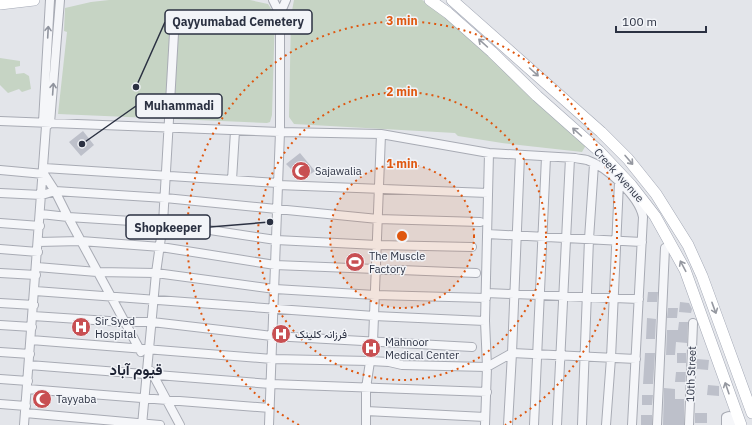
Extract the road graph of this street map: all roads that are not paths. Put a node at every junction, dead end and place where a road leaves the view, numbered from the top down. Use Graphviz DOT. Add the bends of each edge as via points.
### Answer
graph roads {
  1 [pos="34,0"];
  2 [pos="50,0"];
  3 [pos="60,0"];
  4 [pos="273,0"];
  5 [pos="286,0"];
  6 [pos="430,0"];
  7 [pos="452,0"];
  8 [pos="0,4"];
  9 [pos="280,14"];
  10 [pos="175,16"];
  11 [pos="0,121"];
  12 [pos="47,124"];
  13 [pos="169,128"];
  14 [pos="235,131"];
  15 [pos="280,132"];
  16 [pos="381,134"];
  17 [pos="489,153"];
  18 [pos="520,155"];
  19 [pos="546,157"];
  20 [pos="570,158"];
  21 [pos="594,164"];
  22 [pos="0,170"];
  23 [pos="44,171"];
  24 [pos="166,177"];
  25 [pos="232,180"];
  26 [pos="619,182"];
  27 [pos="278,184"];
  28 [pos="379,189"];
  29 [pos="55,191"];
  30 [pos="0,193"];
  31 [pos="488,193"];
  32 [pos="42,195"];
  33 [pos="164,198"];
  34 [pos="277,210"];
  35 [pos="41,214"];
  36 [pos="68,217"];
  37 [pos="378,219"];
  38 [pos="480,222"];
  39 [pos="0,223"];
  40 [pos="163,223"];
  41 [pos="40,226"];
  42 [pos="487,234"];
  43 [pos="516,234"];
  44 [pos="543,236"];
  45 [pos="566,237"];
  46 [pos="589,239"];
  47 [pos="276,240"];
  48 [pos="616,240"];
  49 [pos="81,241"];
  50 [pos="38,242"];
  51 [pos="642,242"];
  52 [pos="377,245"];
  53 [pos="161,247"];
  54 [pos="472,247"];
  55 [pos="665,248"];
  56 [pos="0,249"];
  57 [pos="38,252"];
  58 [pos="275,265"];
  59 [pos="36,266"];
  60 [pos="376,269"];
  61 [pos="97,272"];
  62 [pos="0,273"];
  63 [pos="156,273"];
  64 [pos="476,273"];
  65 [pos="36,275"];
  66 [pos="275,289"];
  67 [pos="35,291"];
  68 [pos="514,293"];
  69 [pos="375,294"];
  70 [pos="539,294"];
  71 [pos="486,295"];
  72 [pos="110,296"];
  73 [pos="563,296"];
  74 [pos="587,297"];
  75 [pos="613,298"];
  76 [pos="639,299"];
  77 [pos="154,300"];
  78 [pos="0,303"];
  79 [pos="34,305"];
  80 [pos="274,309"];
  81 [pos="33,316"];
  82 [pos="374,316"];
  83 [pos="485,321"];
  84 [pos="124,322"];
  85 [pos="152,322"];
  86 [pos="693,322"];
  87 [pos="0,325"];
  88 [pos="32,327"];
  89 [pos="272,336"];
  90 [pos="31,340"];
  91 [pos="373,342"];
  92 [pos="472,347"];
  93 [pos="139,349"];
  94 [pos="149,350"];
  95 [pos="0,352"];
  96 [pos="512,353"];
  97 [pos="30,354"];
  98 [pos="536,354"];
  99 [pos="561,356"];
  100 [pos="584,356"];
  101 [pos="611,358"];
  102 [pos="636,359"];
  103 [pos="272,360"];
  104 [pos="370,361"];
  105 [pos="29,365"];
  106 [pos="147,365"];
  107 [pos="487,367"];
  108 [pos="150,374"];
  109 [pos="0,379"];
  110 [pos="271,384"];
  111 [pos="27,385"];
  112 [pos="366,388"];
  113 [pos="487,392"];
  114 [pos="144,398"];
  115 [pos="166,400"];
  116 [pos="0,404"];
  117 [pos="270,408"];
  118 [pos="26,409"];
  119 [pos="366,411"];
  120 [pos="752,413"];
  121 [pos="485,421"];
  122 [pos="142,424"];
  123 [pos="24,425"];
  124 [pos="160,425"];
  125 [pos="180,425"];
  126 [pos="269,425"];
  127 [pos="366,425"];
  128 [pos="508,425"];
  129 [pos="534,425"];
  130 [pos="557,425"];
  131 [pos="582,425"];
  132 [pos="606,425"];
  133 [pos="632,425"];
  134 [pos="656,425"];
  135 [pos="689,425"];
  136 [pos="726,425"];
  137 [pos="733,425"];
  138 [pos="741,425"];
  1 -- 8 [label="main road"];
  12 -- 2 [label="street, one-way"];
  12 -- 3 [label="street, one-way"];
  4 -- 9 [label="street"];
  5 -- 9 [label="street"];
  138 -- 6 [label="main road, Creek Avenue, one-way" via="686,270 654,216 631,185 599,151 492,52"];
  7 -- 120 [label="main road, Creek Avenue, one-way" via="601,132 628,159 656,194 688,245 702,276"];
  9 -- 15 [label="street"];
  10 -- 13 [label="street"];
  11 -- 12 [label="street"];
  12 -- 13 [label="street"];
  12 -- 23 [label="street"];
  13 -- 14 [label="street"];
  13 -- 24 [label="street"];
  14 -- 15 [label="street"];
  14 -- 25 [label="street"];
  15 -- 16 [label="street"];
  15 -- 27 [label="street"];
  16 -- 17 [label="street"];
  16 -- 28 [label="street"];
  17 -- 18 [label="street"];
  17 -- 31 [label="street"];
  18 -- 19 [label="street"];
  18 -- 43 [label="street"];
  19 -- 20 [label="street"];
  19 -- 44 [label="street"];
  20 -- 21 [label="street" via="587,160"];
  20 -- 45 [label="street"];
  21 -- 26 [label="street"];
  21 -- 46 [label="street"];
  22 -- 23 [label="street"];
  23 -- 24 [label="street"];
  23 -- 29 [label="street"];
  23 -- 32 [label="street"];
  24 -- 25 [label="street"];
  24 -- 33 [label="street"];
  25 -- 27 [label="street"];
  26 -- 48 [label="street"];
  26 -- 51 [label="street" via="642,210"];
  27 -- 28 [label="street"];
  27 -- 34 [label="street"];
  28 -- 31 [label="street"];
  28 -- 37 [label="street"];
  29 -- 32 [label="street"];
  29 -- 33 [label="street"];
  29 -- 36 [label="street"];
  30 -- 32 [label="street"];
  31 -- 42 [label="street"];
  32 -- 35 [label="street"];
  33 -- 34 [label="street"];
  33 -- 40 [label="street"];
  34 -- 37 [label="street"];
  34 -- 47 [label="street"];
  35 -- 36 [label="street"];
  35 -- 41 [label="street"];
  36 -- 40 [label="street"];
  36 -- 49 [label="street"];
  37 -- 38 [label="street"];
  37 -- 52 [label="street"];
  39 -- 41 [label="street"];
  40 -- 47 [label="street"];
  40 -- 53 [label="street"];
  41 -- 50 [label="street"];
  42 -- 43 [label="street"];
  42 -- 71 [label="street"];
  43 -- 44 [label="street"];
  43 -- 68 [label="street"];
  44 -- 45 [label="street"];
  44 -- 70 [label="street"];
  45 -- 46 [label="street"];
  45 -- 73 [label="street"];
  46 -- 48 [label="street"];
  46 -- 74 [label="street"];
  47 -- 52 [label="street"];
  47 -- 58 [label="street"];
  48 -- 51 [label="street"];
  48 -- 75 [label="street"];
  49 -- 50 [label="street"];
  49 -- 53 [label="street"];
  49 -- 61 [label="street"];
  50 -- 57 [label="street"];
  51 -- 76 [label="street"];
  52 -- 54 [label="street"];
  52 -- 60 [label="street"];
  53 -- 58 [label="street"];
  53 -- 63 [label="street"];
  55 -- 134 [label="street"];
  56 -- 57 [label="street"];
  57 -- 59 [label="street"];
  58 -- 60 [label="street"];
  58 -- 66 [label="street"];
  59 -- 61 [label="street"];
  59 -- 65 [label="street"];
  60 -- 64 [label="street"];
  60 -- 69 [label="street"];
  61 -- 63 [label="street"];
  61 -- 72 [label="street"];
  62 -- 65 [label="street"];
  63 -- 66 [label="street"];
  63 -- 77 [label="street"];
  65 -- 67 [label="street"];
  66 -- 69 [label="street"];
  66 -- 80 [label="street"];
  67 -- 72 [label="street"];
  67 -- 79 [label="street"];
  68 -- 70 [label="street"];
  68 -- 71 [label="street"];
  68 -- 96 [label="street"];
  69 -- 71 [label="street"];
  69 -- 82 [label="street"];
  70 -- 73 [label="street"];
  70 -- 98 [label="street"];
  71 -- 83 [label="street"];
  72 -- 77 [label="street"];
  72 -- 84 [label="street"];
  73 -- 74 [label="street"];
  73 -- 99 [label="street"];
  74 -- 75 [label="street"];
  74 -- 100 [label="street"];
  75 -- 76 [label="street"];
  75 -- 101 [label="street"];
  76 -- 102 [label="street"];
  77 -- 80 [label="street"];
  77 -- 85 [label="street"];
  78 -- 79 [label="street"];
  79 -- 81 [label="street"];
  80 -- 82 [label="street"];
  80 -- 89 [label="street"];
  81 -- 84 [label="street"];
  81 -- 88 [label="street"];
  82 -- 83 [label="street"];
  82 -- 91 [label="street"];
  83 -- 107 [label="street"];
  84 -- 85 [label="street"];
  84 -- 93 [label="street"];
  85 -- 89 [label="street"];
  85 -- 94 [label="street"];
  86 -- 135 [label="street, 10th Street"];
  87 -- 88 [label="street"];
  88 -- 90 [label="street"];
  89 -- 91 [label="street"];
  89 -- 103 [label="street"];
  90 -- 93 [label="street"];
  90 -- 97 [label="street"];
  91 -- 92 [label="street"];
  91 -- 104 [label="street"];
  93 -- 94 [label="street"];
  93 -- 106 [label="street"];
  94 -- 103 [label="street"];
  94 -- 106 [label="street"];
  95 -- 97 [label="street"];
  96 -- 98 [label="street"];
  96 -- 107 [label="street"];
  96 -- 128 [label="street"];
  97 -- 105 [label="street"];
  98 -- 99 [label="street"];
  98 -- 129 [label="street"];
  99 -- 100 [label="street"];
  99 -- 130 [label="street"];
  100 -- 101 [label="street"];
  100 -- 131 [label="street"];
  101 -- 102 [label="street"];
  101 -- 132 [label="street"];
  102 -- 133 [label="street"];
  103 -- 104 [label="street"];
  103 -- 110 [label="street"];
  104 -- 107 [label="street" via="402,365"];
  104 -- 112 [label="street"];
  105 -- 108 [label="street"];
  105 -- 111 [label="street"];
  106 -- 108 [label="street"];
  107 -- 113 [label="street"];
  108 -- 110 [label="street"];
  108 -- 114 [label="street"];
  108 -- 115 [label="street"];
  109 -- 111 [label="street"];
  110 -- 112 [label="street"];
  110 -- 117 [label="street"];
  111 -- 114 [label="street"];
  111 -- 118 [label="street"];
  112 -- 113 [label="street"];
  112 -- 119 [label="street"];
  113 -- 121 [label="street"];
  114 -- 115 [label="street"];
  114 -- 122 [label="street"];
  115 -- 117 [label="street"];
  115 -- 125 [label="street"];
  116 -- 118 [label="street"];
  117 -- 126 [label="street"];
  118 -- 122 [label="street"];
  118 -- 123 [label="street"];
  119 -- 121 [label="street"];
  119 -- 127 [label="street"];
  122 -- 124 [label="street"];
  136 -- 137 [label="street" via="726,417 729,416"];
}
